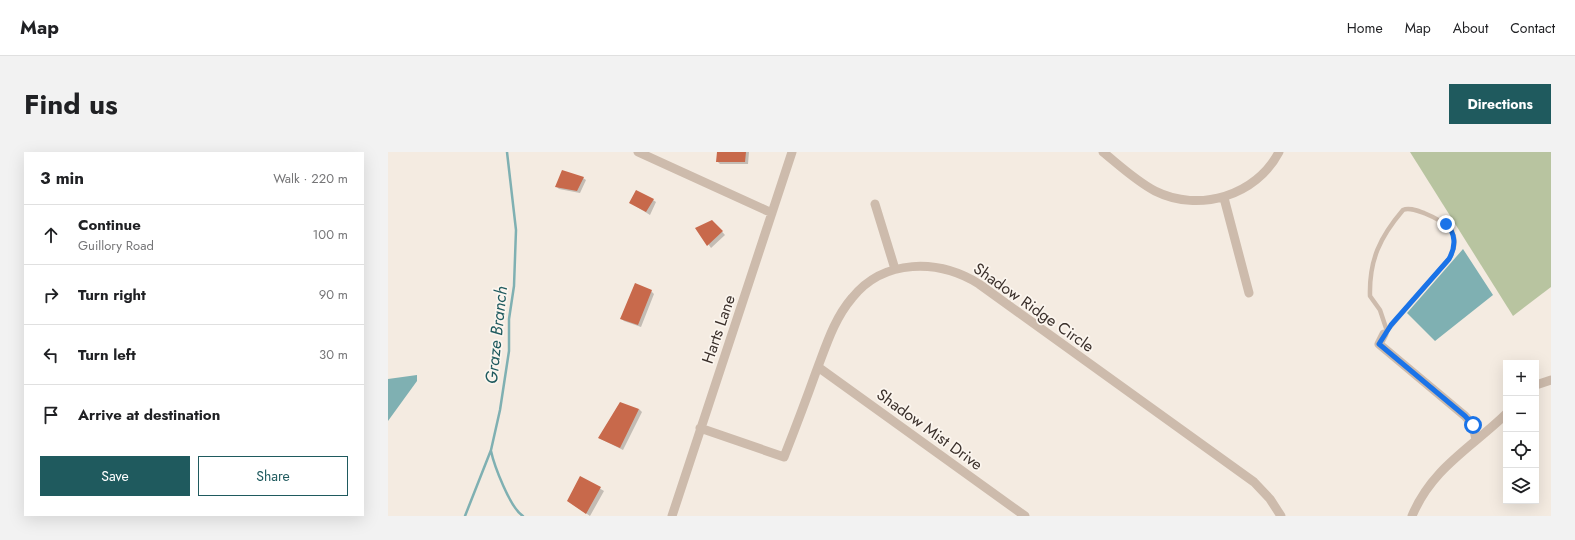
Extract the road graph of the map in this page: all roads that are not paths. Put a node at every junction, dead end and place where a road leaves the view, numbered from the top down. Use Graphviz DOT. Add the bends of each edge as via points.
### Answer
graph roads {
  1 [pos="638,152"];
  2 [pos="792,152"];
  3 [pos="1103,152"];
  4 [pos="1279,152"];
  5 [pos="1224,198"];
  6 [pos="875,204"];
  7 [pos="772,214"];
  8 [pos="895,269"];
  9 [pos="1249,292"];
  10 [pos="1385,332"];
  11 [pos="818,367"];
  12 [pos="1551,380"];
  13 [pos="1539,384"];
  14 [pos="1503,417"];
  15 [pos="700,428"];
  16 [pos="1476,440"];
  17 [pos="672,516"];
  18 [pos="1026,516"];
  19 [pos="1281,516"];
  20 [pos="1412,516"];
  1 -- 7 [label="street"];
  2 -- 7 [label="street, Harts Lane"];
  3 -- 5 [label="street" via="1148,187 1161,193 1191,200"];
  4 -- 5 [label="street" via="1260,177"];
  5 -- 9 [label="street"];
  6 -- 8 [label="street"];
  7 -- 15 [label="street, Harts Lane"];
  8 -- 11 [label="street, Shadow Ridge Circle" via="866,284 852,298 835,324"];
  8 -- 19 [label="street, Shadow Ridge Circle" via="919,266 940,268 959,273 979,284 1254,482"];
  10 -- 10 [label="lane" via="1449,259 1454,248 1454,236 1450,228 1442,221 1411,209 1405,208 1395,219 1372,263 1370,296 1380,310"];
  10 -- 16 [label="street" via="1379,344 1465,416 1473,425"];
  11 -- 15 [label="street, Shadow Ridge Circle" via="784,457"];
  11 -- 18 [label="street, Shadow Mist Drive"];
  12 -- 13 [label="street"];
  14 -- 16 [label="street"];
  15 -- 17 [label="street, Harts Lane"];
  16 -- 20 [label="street" via="1441,471 1422,496"];
}
